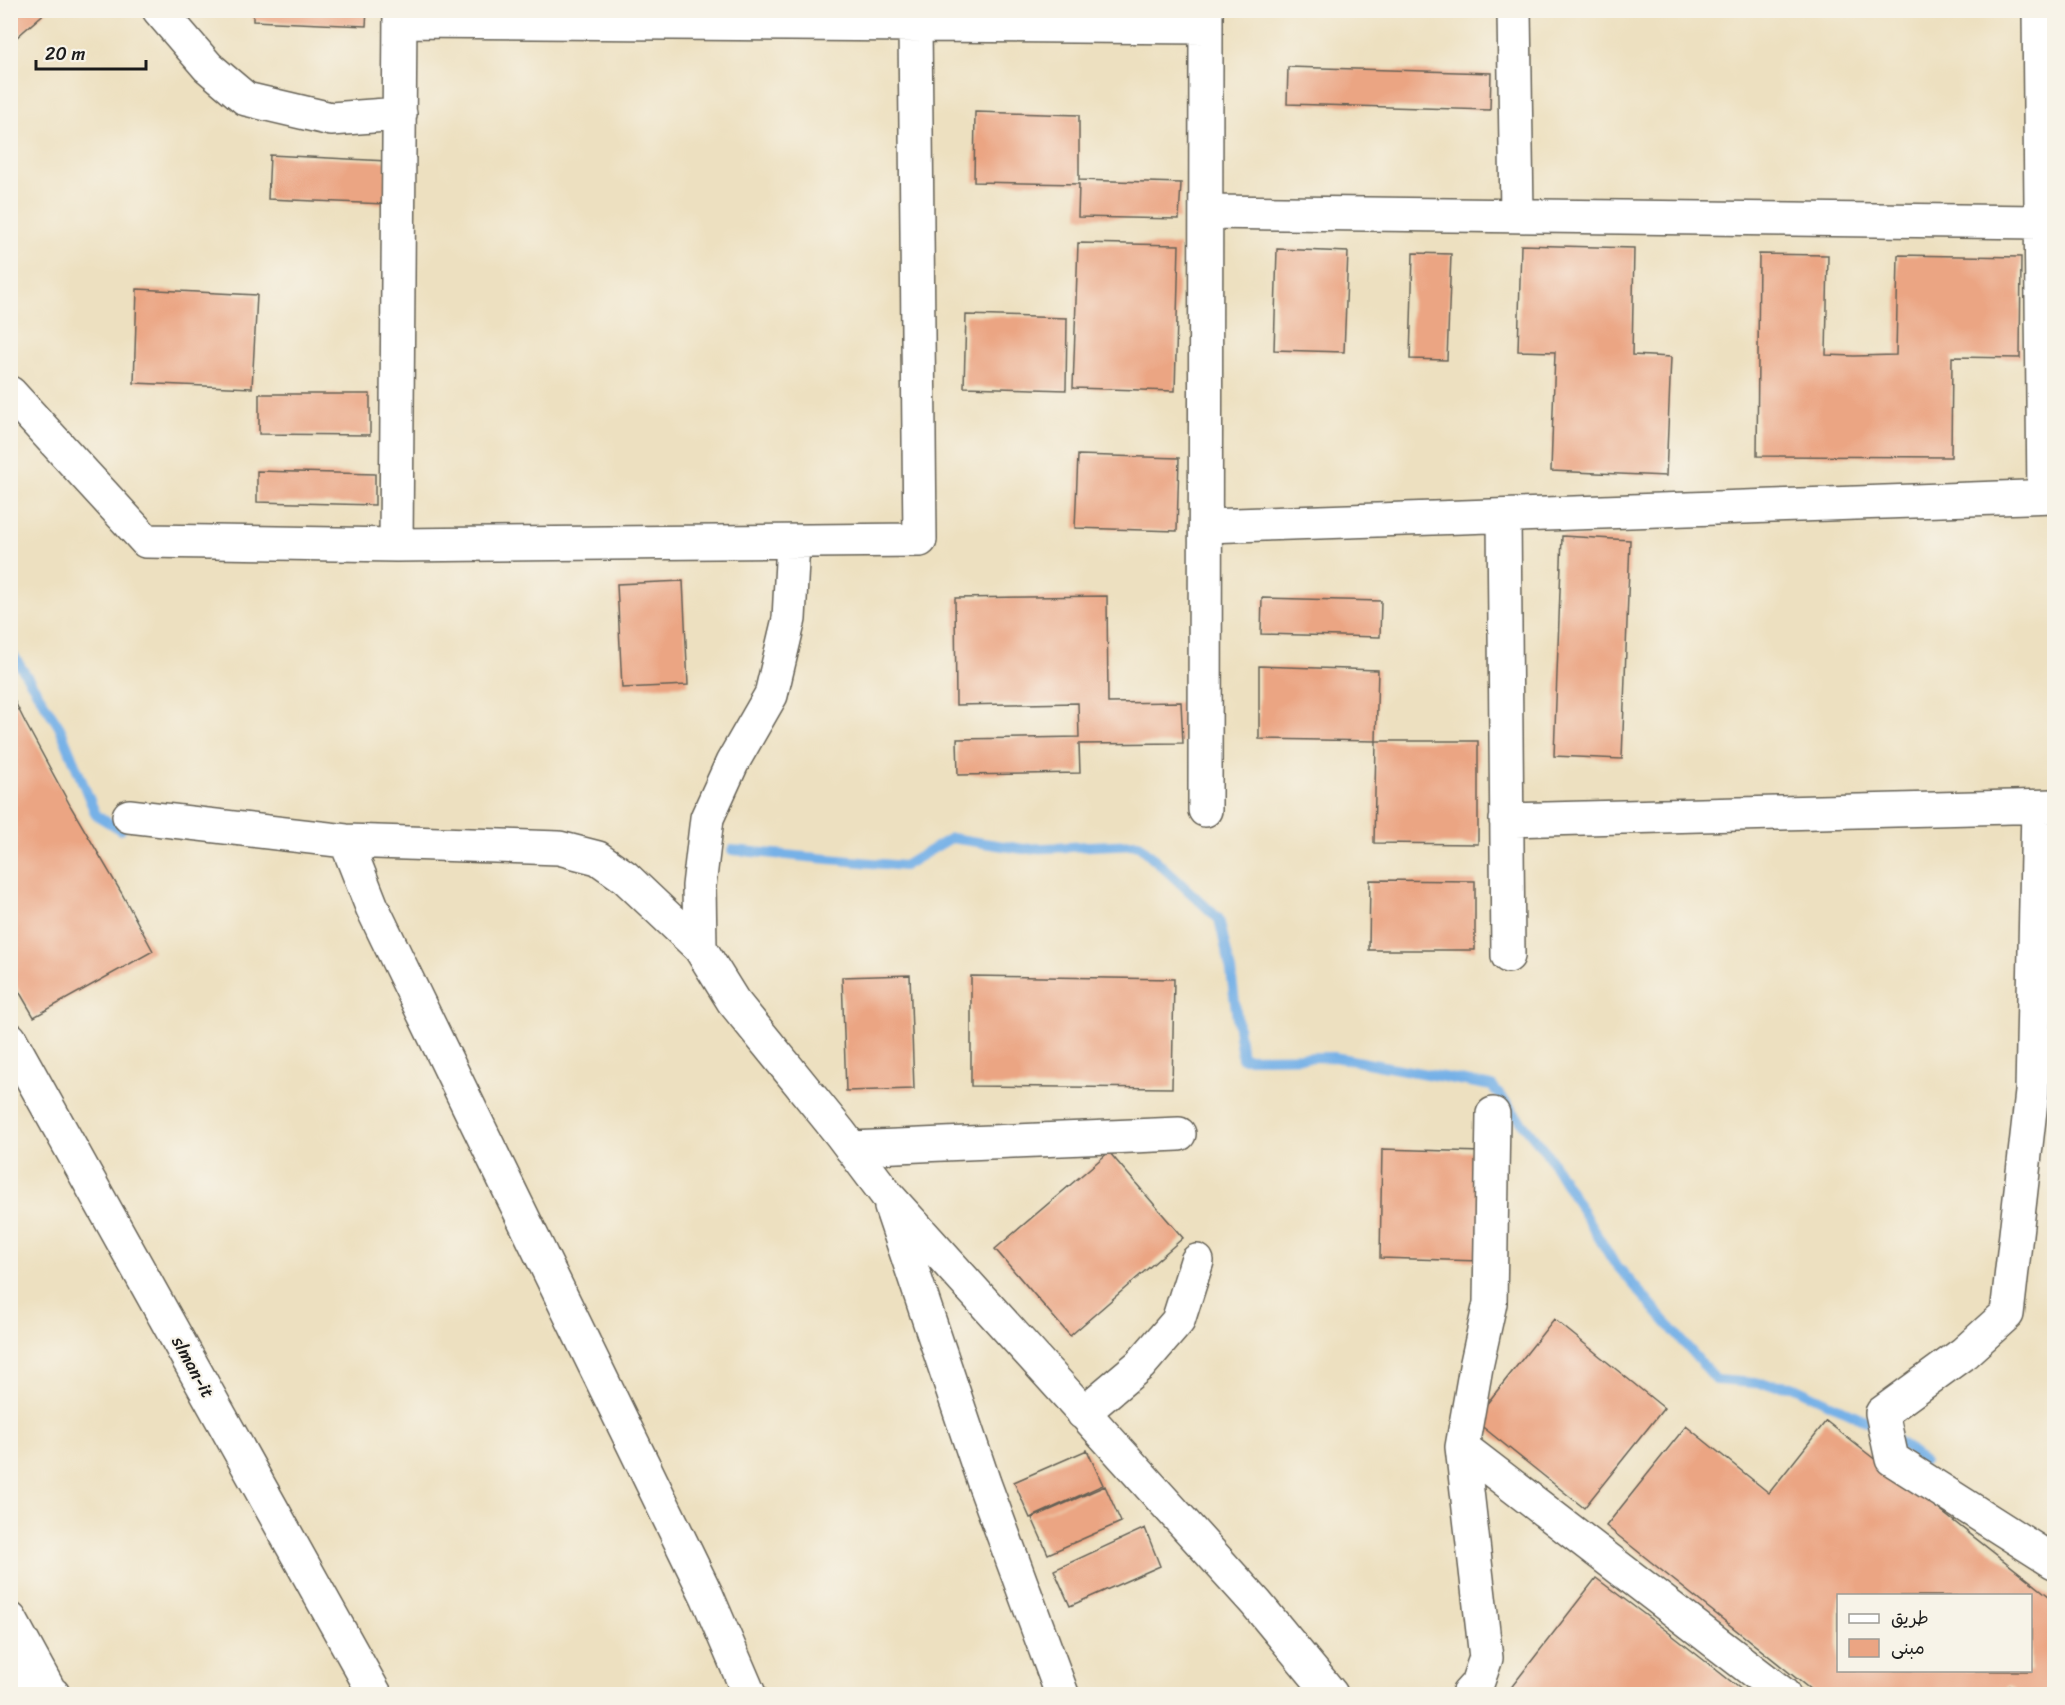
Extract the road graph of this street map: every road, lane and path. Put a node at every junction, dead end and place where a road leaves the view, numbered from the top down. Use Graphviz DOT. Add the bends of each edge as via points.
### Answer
graph roads {
  1 [pos="159,10"];
  2 [pos="1514,10"];
  3 [pos="2038,10"];
  4 [pos="400,16"];
  5 [pos="1206,19"];
  6 [pos="915,25"];
  7 [pos="400,114"];
  8 [pos="1206,212"];
  9 [pos="1517,216"];
  10 [pos="2041,222"];
  11 [pos="10,393"];
  12 [pos="2049,496"];
  13 [pos="1504,516"];
  14 [pos="1206,526"];
  15 [pos="793,542"];
  16 [pos="396,545"];
  17 [pos="2046,806"];
  18 [pos="1205,810"];
  19 [pos="129,816"];
  20 [pos="1506,820"];
  21 [pos="346,841"];
  22 [pos="700,948"];
  23 [pos="1508,956"];
  24 [pos="10,1039"];
  25 [pos="2043,1093"];
  26 [pos="1493,1114"];
  27 [pos="1179,1134"];
  28 [pos="851,1148"];
  29 [pos="886,1194"];
  30 [pos="1197,1261"];
  31 [pos="1083,1413"];
  32 [pos="1462,1447"];
  33 [pos="2055,1562"];
  34 [pos="10,1619"];
  35 [pos="10,1676"];
  36 [pos="52,1694"];
  37 [pos="375,1695"];
  38 [pos="749,1695"];
  39 [pos="1062,1695"];
  40 [pos="1331,1695"];
  41 [pos="1468,1695"];
  42 [pos="1783,1695"];
  1 -- 7 [label="street" via="208,67 246,99 331,118"];
  2 -- 9 [label="street"];
  3 -- 10 [label="street"];
  4 -- 6 [label="street"];
  4 -- 7 [label="street"];
  5 -- 6 [label="street"];
  5 -- 8 [label="street"];
  6 -- 15 [label="street" via="920,540"];
  7 -- 16 [label="street"];
  8 -- 9 [label="street"];
  8 -- 14 [label="street"];
  9 -- 10 [label="street"];
  10 -- 12 [label="street"];
  11 -- 16 [label="street" via="146,541"];
  12 -- 13 [label="street"];
  13 -- 14 [label="street"];
  13 -- 20 [label="street"];
  14 -- 18 [label="street"];
  15 -- 16 [label="street"];
  15 -- 22 [label="street" via="789,619 771,695 732,763 707,818 699,886"];
  17 -- 20 [label="street"];
  17 -- 25 [label="street"];
  19 -- 21 [label="street"];
  20 -- 23 [label="street"];
  21 -- 22 [label="street" via="559,848 598,858 626,877"];
  21 -- 38 [label="street" via="372,908 707,1596"];
  22 -- 28 [label="street" via="733,1002"];
  24 -- 37 [label="street, slman-it"];
  25 -- 33 [label="street" via="2007,1314 1964,1353 1882,1413 1892,1459"];
  26 -- 32 [label="street" via="1490,1303"];
  27 -- 28 [label="street"];
  28 -- 29 [label="street"];
  29 -- 31 [label="street"];
  29 -- 39 [label="street" via="984,1483"];
  30 -- 31 [label="street" via="1178,1321 1140,1365"];
  31 -- 40 [label="street" via="1256,1603"];
  32 -- 41 [label="street" via="1486,1658 1477,1684"];
  32 -- 42 [label="street"];
  34 -- 36 [label="street"];
  35 -- 36 [label="street"];
}
